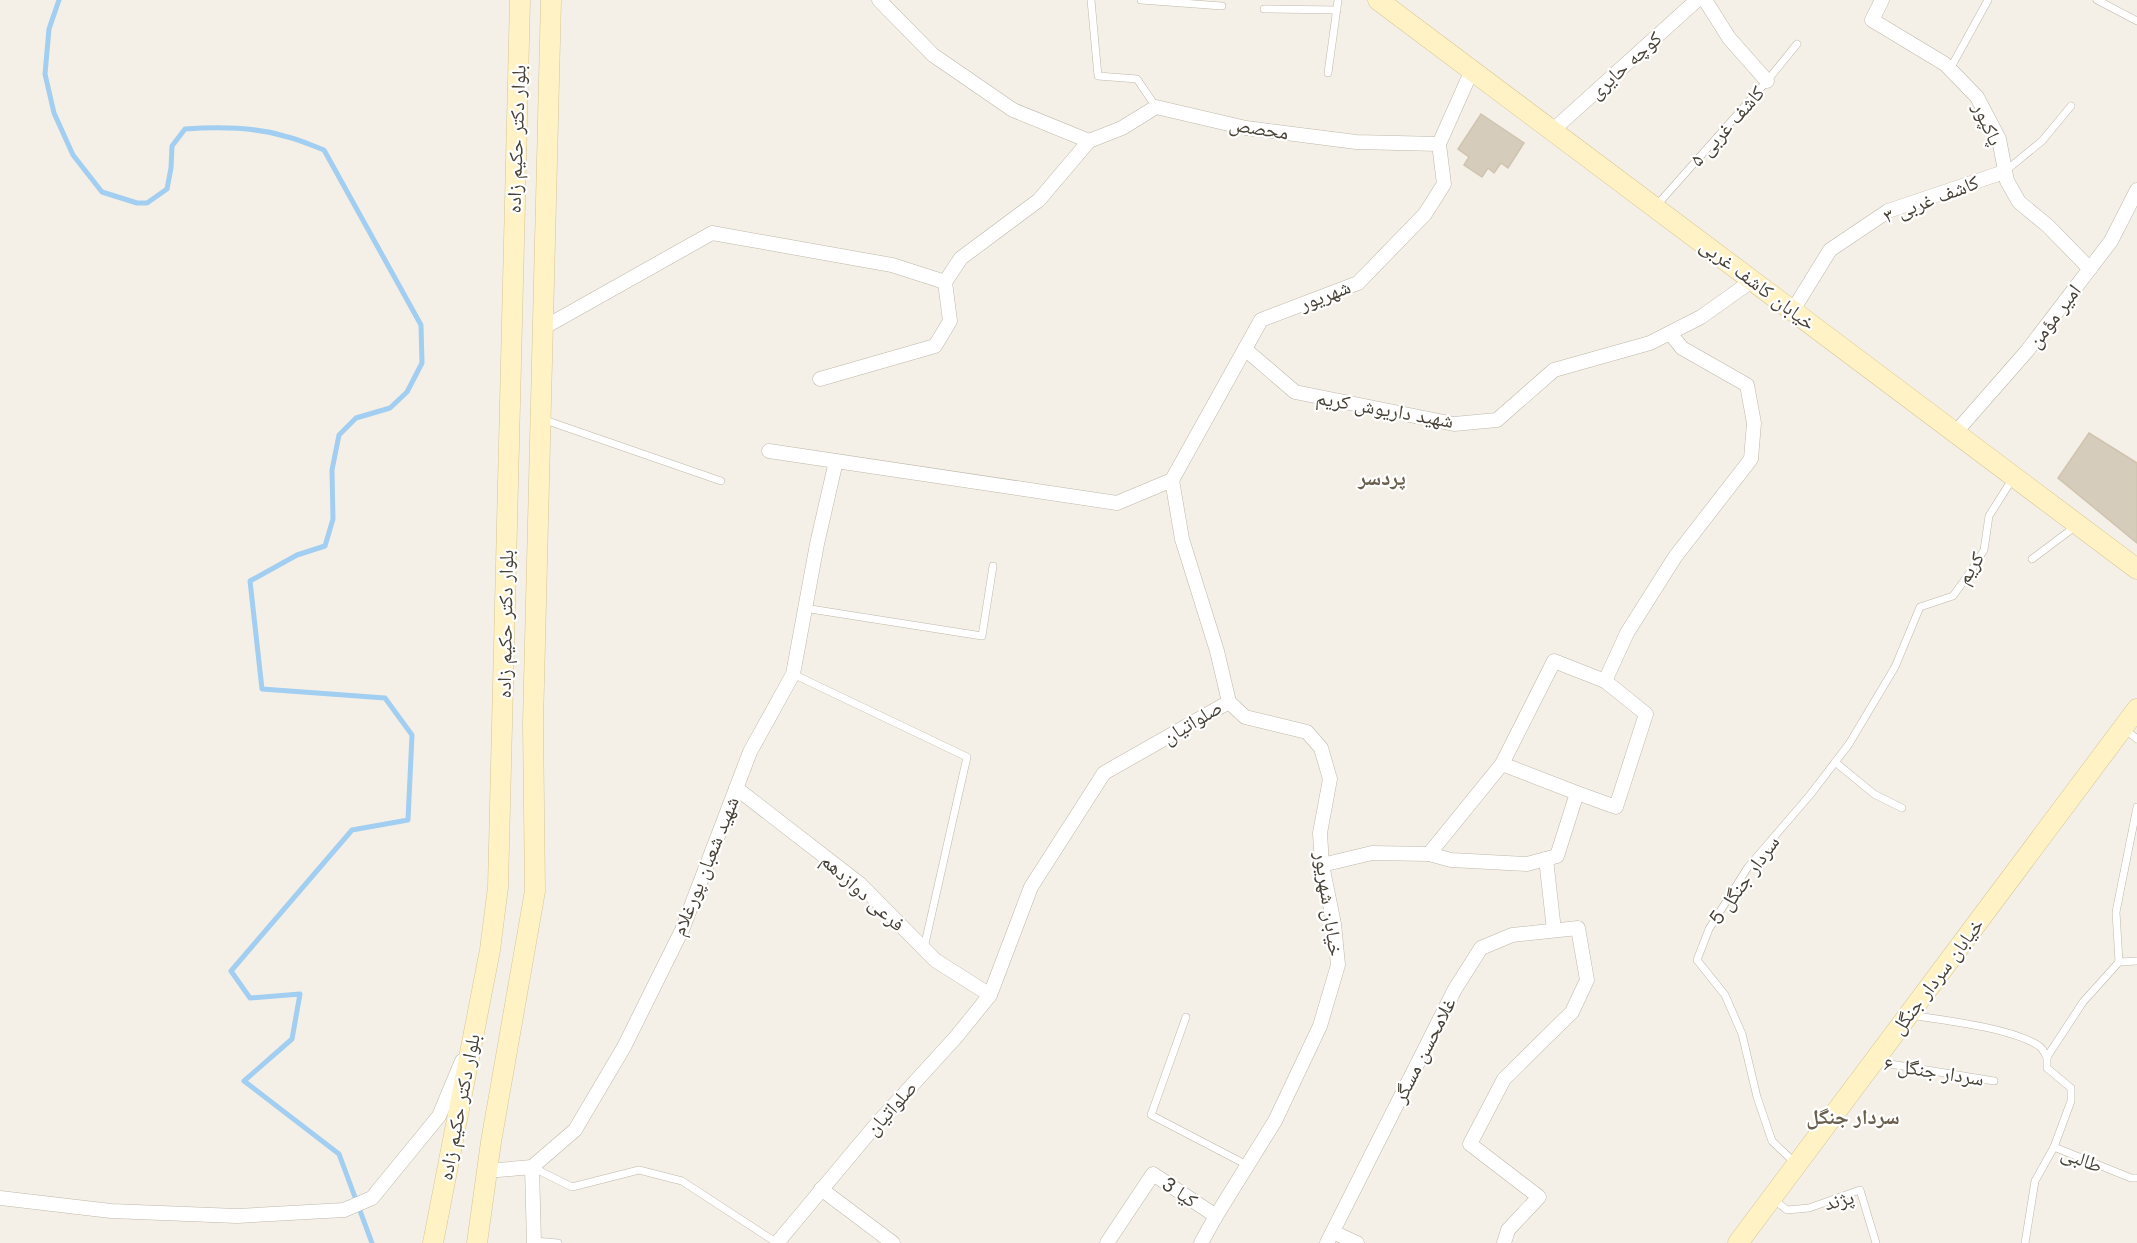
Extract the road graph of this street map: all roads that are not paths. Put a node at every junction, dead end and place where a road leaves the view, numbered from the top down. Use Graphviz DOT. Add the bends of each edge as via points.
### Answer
graph roads {
  1 [pos="519,0"];
  2 [pos="551,0"];
  3 [pos="879,0"];
  4 [pos="1091,0"];
  5 [pos="1141,0"];
  6 [pos="1338,0"];
  7 [pos="1697,0"];
  8 [pos="1705,0"];
  9 [pos="1882,0"];
  10 [pos="1988,0"];
  11 [pos="2097,0"];
  12 [pos="1387,3"];
  13 [pos="1222,6"];
  14 [pos="1264,9"];
  15 [pos="1337,10"];
  16 [pos="2137,21"];
  17 [pos="1797,44"];
  18 [pos="1950,69"];
  19 [pos="1472,70"];
  20 [pos="1328,73"];
  21 [pos="1767,81"];
  22 [pos="2071,106"];
  23 [pos="1156,107"];
  24 [pos="1553,130"];
  25 [pos="1089,141"];
  26 [pos="1439,144"];
  27 [pos="2004,172"];
  28 [pos="2137,190"];
  29 [pos="1655,207"];
  30 [pos="2090,269"];
  31 [pos="1753,280"];
  32 [pos="945,282"];
  33 [pos="1793,310"];
  34 [pos="543,328"];
  35 [pos="1670,333"];
  36 [pos="1245,349"];
  37 [pos="820,379"];
  38 [pos="508,418"];
  39 [pos="541,419"];
  40 [pos="1956,432"];
  41 [pos="769,451"];
  42 [pos="836,461"];
  43 [pos="2014,476"];
  44 [pos="1172,480"];
  45 [pos="721,481"];
  46 [pos="2078,524"];
  47 [pos="2032,559"];
  48 [pos="993,566"];
  49 [pos="2137,569"];
  50 [pos="1920,607"];
  51 [pos="804,608"];
  52 [pos="793,674"];
  53 [pos="1605,681"];
  54 [pos="503,702"];
  55 [pos="1229,702"];
  56 [pos="534,704"];
  57 [pos="2137,709"];
  58 [pos="2130,733"];
  59 [pos="1835,762"];
  60 [pos="1502,764"];
  61 [pos="736,788"];
  62 [pos="1577,793"];
  63 [pos="2137,807"];
  64 [pos="1902,808"];
  65 [pos="1429,854"];
  66 [pos="1546,859"];
  67 [pos="1322,864"];
  68 [pos="1554,930"];
  69 [pos="924,948"];
  70 [pos="2137,961"];
  71 [pos="2119,962"];
  72 [pos="990,995"];
  73 [pos="1908,1015"];
  74 [pos="1186,1017"];
  75 [pos="473,1036"];
  76 [pos="2048,1057"];
  77 [pos="1874,1061"];
  78 [pos="1994,1081"];
  79 [pos="2054,1147"];
  80 [pos="1796,1164"];
  81 [pos="1247,1165"];
  82 [pos="532,1167"];
  83 [pos="487,1171"];
  84 [pos="2137,1178"];
  85 [pos="821,1189"];
  86 [pos="0,1198"];
  87 [pos="1772,1198"];
  88 [pos="1216,1216"];
  89 [pos="1330,1237"];
  90 [pos="533,1242"];
  91 [pos="433,1243"];
  92 [pos="477,1243"];
  93 [pos="558,1243"];
  94 [pos="777,1243"];
  95 [pos="893,1243"];
  96 [pos="1107,1243"];
  97 [pos="1201,1243"];
  98 [pos="1357,1243"];
  99 [pos="1504,1243"];
  100 [pos="1738,1243"];
  101 [pos="1876,1243"];
  102 [pos="2025,1243"];
  1 -- 38 [label="main road, بلوار دکتر حکیم زاده"];
  2 -- 34 [label="main road, بلوار دکتر حکیم زاده"];
  3 -- 25 [label="street" via="933,54 1013,110"];
  4 -- 23 [label="lane" via="1098,76 1137,79"];
  5 -- 13 [label="lane"];
  6 -- 15 [label="lane"];
  7 -- 24 [label="street, کوچه حایری"];
  8 -- 21 [label="street" via="1729,38"];
  9 -- 18 [label="street, پاکپور" via="1872,21"];
  10 -- 18 [label="lane"];
  11 -- 16 [label="lane"];
  12 -- 19 [label="main road, خیابان کاشف غربی"];
  14 -- 15 [label="lane"];
  15 -- 20 [label="lane"];
  17 -- 21 [label="lane, کاشف غربی ۵"];
  18 -- 27 [label="street, پاکپور" via="1977,97 1999,139"];
  19 -- 24 [label="main road, خیابان کاشف غربی"];
  19 -- 26 [label="street"];
  21 -- 29 [label="lane, کاشف غربی ۵"];
  22 -- 27 [label="lane" via="2042,141"];
  23 -- 25 [label="street" via="1122,128"];
  23 -- 26 [label="street, محصص" via="1246,128 1356,142"];
  24 -- 29 [label="main road, خیابان کاشف غربی"];
  25 -- 32 [label="street" via="1040,200 961,258"];
  26 -- 36 [label="street, شهریور" via="1444,184 1425,214 1358,283 1261,320"];
  27 -- 30 [label="street, پاکپور" via="2019,202"];
  27 -- 33 [label="street, کاشف غربی ۳" via="1888,212 1830,250"];
  28 -- 30 [label="street, امیر مؤمن" via="2111,241"];
  29 -- 31 [label="main road, خیابان کاشف غربی"];
  30 -- 40 [label="street, امیر مؤمن" via="2027,351"];
  31 -- 33 [label="main road, خیابان کاشف غربی"];
  31 -- 35 [label="street, شهید داریوش کریم" via="1701,317"];
  32 -- 34 [label="street" via="892,265 712,233"];
  32 -- 37 [label="street" via="950,321 935,346"];
  33 -- 40 [label="main road, خیابان کاشف غربی"];
  34 -- 39 [label="main road, بلوار دکتر حکیم زاده"];
  35 -- 36 [label="street, شهید داریوش کریم" via="1650,344 1554,370 1497,420 1454,424 1295,392"];
  35 -- 53 [label="street" via="1682,348 1747,385 1754,423 1751,459 1675,557 1627,633"];
  36 -- 44 [label="street, شهریور"];
  38 -- 39 [label="main road"];
  38 -- 54 [label="main road, بلوار دکتر حکیم زاده"];
  39 -- 45 [label="lane"];
  39 -- 56 [label="main road, بلوار دکتر حکیم زاده"];
  40 -- 43 [label="main road, خیابان کاشف غربی"];
  41 -- 42 [label="street"];
  42 -- 44 [label="street" via="1117,503"];
  42 -- 51 [label="street, شهید شعبان پورغلام"];
  43 -- 46 [label="main road, خیابان کاشف غربی"];
  43 -- 50 [label="lane, کریم" via="1989,516 1984,550 1971,571 1953,596"];
  44 -- 55 [label="street, صلواتیان" via="1182,538"];
  46 -- 47 [label="lane"];
  46 -- 49 [label="main road, خیابان کاشف غربی"];
  48 -- 51 [label="lane" via="982,636"];
  50 -- 59 [label="lane, سردار جنگل 5" via="1895,667"];
  51 -- 52 [label="street, شهید شعبان پورغلام"];
  52 -- 61 [label="street, شهید شعبان پورغلام" via="750,752"];
  52 -- 69 [label="lane" via="967,757"];
  53 -- 60 [label="street" via="1554,661"];
  53 -- 62 [label="street" via="1646,714 1616,807"];
  54 -- 56 [label="main road"];
  54 -- 75 [label="main road, بلوار دکتر حکیم زاده" via="498,888"];
  55 -- 67 [label="street, خیابان شهریور" via="1245,717 1307,732 1321,748 1330,779 1320,834"];
  55 -- 72 [label="street, صلواتیان" via="1104,773 1031,887"];
  56 -- 83 [label="main road, بلوار دکتر حکیم زاده" via="535,891"];
  57 -- 58 [label="main road, خیابان سردار جنگل"];
  58 -- 73 [label="main road, خیابان سردار جنگل"];
  59 -- 64 [label="lane" via="1874,794"];
  59 -- 80 [label="lane, سردار جنگل 5" via="1748,867 1709,929 1697,960 1725,994 1742,1034 1772,1142"];
  60 -- 62 [label="street"];
  60 -- 65 [label="street"];
  61 -- 69 [label="street, فرعی دوازدهم" via="860,884"];
  61 -- 82 [label="street, شهید شعبان پورغلام" via="682,930 624,1047 575,1130"];
  62 -- 66 [label="street" via="1557,856"];
  63 -- 71 [label="lane" via="2116,912"];
  65 -- 66 [label="street" via="1451,860 1527,864"];
  65 -- 67 [label="street" via="1372,853"];
  66 -- 68 [label="street"];
  67 -- 81 [label="street, خیابان شهریور" via="1338,965 1320,1026 1275,1121"];
  68 -- 89 [label="street, غلامحسن مسگر" via="1512,935 1481,948 1455,989"];
  68 -- 99 [label="street, غلامحسن مسگر" via="1578,928 1587,980 1572,1012 1504,1079 1470,1144 1539,1197 1508,1230"];
  69 -- 72 [label="street, فرعی دوازدهم" via="935,960"];
  70 -- 71 [label="lane"];
  71 -- 76 [label="lane" via="2083,1002"];
  72 -- 85 [label="street, صلواتیان"];
  73 -- 76 [label="lane" via="2024,1039 2041,1047"];
  73 -- 77 [label="main road, خیابان سردار جنگل"];
  74 -- 81 [label="lane" via="1151,1115"];
  75 -- 86 [label="street" via="439,1116 372,1198 344,1210 237,1216 111,1211"];
  75 -- 91 [label="main road, بلوار دکتر حکیم زاده"];
  76 -- 79 [label="lane" via="2047,1068 2071,1088 2071,1101"];
  77 -- 78 [label="lane, سردار جنگل ۶"];
  77 -- 80 [label="main road, خیابان سردار جنگل"];
  79 -- 84 [label="lane, طالبی"];
  79 -- 102 [label="lane, طالبی" via="2035,1181"];
  80 -- 87 [label="main road, خیابان سردار جنگل"];
  81 -- 88 [label="street, خیابان شهریور"];
  82 -- 83 [label="street"];
  82 -- 90 [label="street"];
  82 -- 94 [label="lane" via="572,1187 639,1170 682,1181"];
  83 -- 92 [label="main road, بلوار دکتر حکیم زاده"];
  85 -- 94 [label="street, صلواتیان"];
  85 -- 95 [label="street"];
  87 -- 100 [label="main road, خیابان سردار جنگل"];
  87 -- 101 [label="lane, پژند" via="1787,1210 1809,1208 1860,1190"];
  88 -- 96 [label="street, کیا 3" via="1153,1174"];
  88 -- 97 [label="street, خیابان شهریور"];
  89 -- 98 [label="street"];
  90 -- 93 [label="lane"];
}
